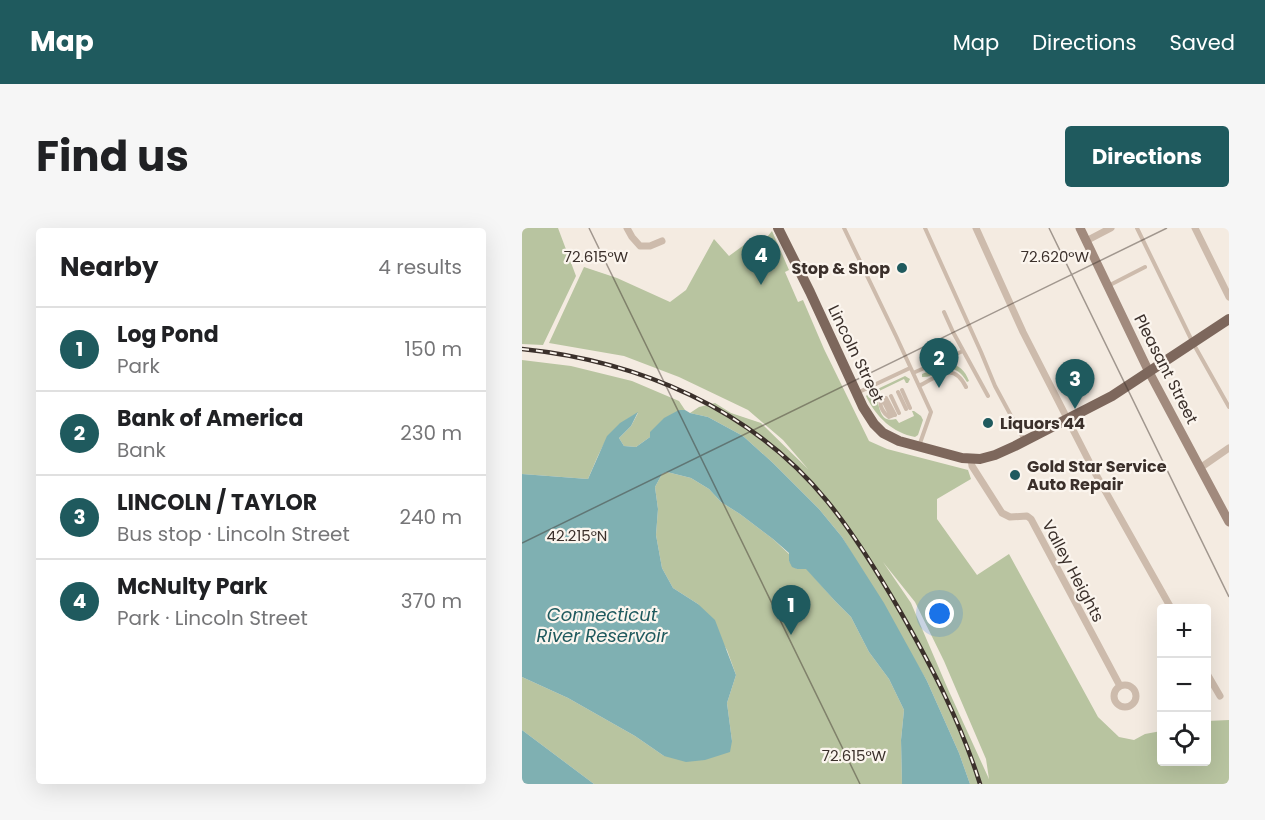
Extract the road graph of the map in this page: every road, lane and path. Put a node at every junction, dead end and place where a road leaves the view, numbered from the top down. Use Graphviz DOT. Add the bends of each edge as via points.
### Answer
graph roads {
  1 [pos="627,228"];
  2 [pos="778,228"];
  3 [pos="844,228"];
  4 [pos="925,228"];
  5 [pos="976,228"];
  6 [pos="1080,228"];
  7 [pos="1111,228"];
  8 [pos="1137,228"];
  9 [pos="1195,228"];
  10 [pos="662,241"];
  11 [pos="1086,241"];
  12 [pos="1145,267"];
  13 [pos="1108,286"];
  14 [pos="1229,297"];
  15 [pos="944,312"];
  16 [pos="1229,320"];
  17 [pos="1193,343"];
  18 [pos="963,351"];
  19 [pos="910,368"];
  20 [pos="1149,372"];
  21 [pos="913,373"];
  22 [pos="918,384"];
  23 [pos="966,387"];
  24 [pos="900,391"];
  25 [pos="857,393"];
  26 [pos="988,396"];
  27 [pos="885,398"];
  28 [pos="1229,407"];
  29 [pos="908,408"];
  30 [pos="1069,419"];
  31 [pos="1025,441"];
  32 [pos="918,446"];
  33 [pos="1229,448"];
  34 [pos="971,459"];
  35 [pos="1200,468"];
  36 [pos="1229,522"];
  37 [pos="1168,604"];
  38 [pos="1211,681"];
  39 [pos="1120,686"];
  40 [pos="1220,696"];
  1 -- 10 [label="street" via="640,246"];
  2 -- 25 [label="main road, Lincoln Street"];
  3 -- 19 [label="lane"];
  4 -- 31 [label="lane" via="995,386"];
  5 -- 30 [label="street" via="1023,332"];
  6 -- 11 [label="street, Pleasant Street"];
  7 -- 11 [label="street"];
  8 -- 17 [label="lane"];
  9 -- 14 [label="street"];
  11 -- 13 [label="street, Pleasant Street"];
  12 -- 13 [label="lane"];
  13 -- 20 [label="street, Pleasant Street"];
  15 -- 18 [label="lane"];
  16 -- 17 [label="main road, Lincoln Street"];
  17 -- 20 [label="main road, Lincoln Street"];
  17 -- 28 [label="lane"];
  18 -- 21 [label="lane"];
  18 -- 26 [label="lane"];
  19 -- 21 [label="lane"];
  19 -- 25 [label="lane"];
  20 -- 30 [label="main road, Lincoln Street"];
  20 -- 35 [label="street, Pleasant Street"];
  21 -- 22 [label="lane"];
  22 -- 23 [label="lane" via="951,372 961,377"];
  22 -- 32 [label="lane" via="931,413"];
  24 -- 29 [label="lane"];
  25 -- 32 [label="main road, Lincoln Street" via="883,433"];
  27 -- 27 [label="lane" via="881,406 885,414 895,415"];
  30 -- 31 [label="main road, Lincoln Street"];
  30 -- 37 [label="street"];
  31 -- 34 [label="main road, Lincoln Street" via="995,455"];
  32 -- 34 [label="main road, Lincoln Street"];
  33 -- 35 [label="street"];
  34 -- 39 [label="street, Valley Heights" via="1002,513 1030,519"];
  35 -- 36 [label="street, Pleasant Street"];
  38 -- 40 [label="street"];
}
